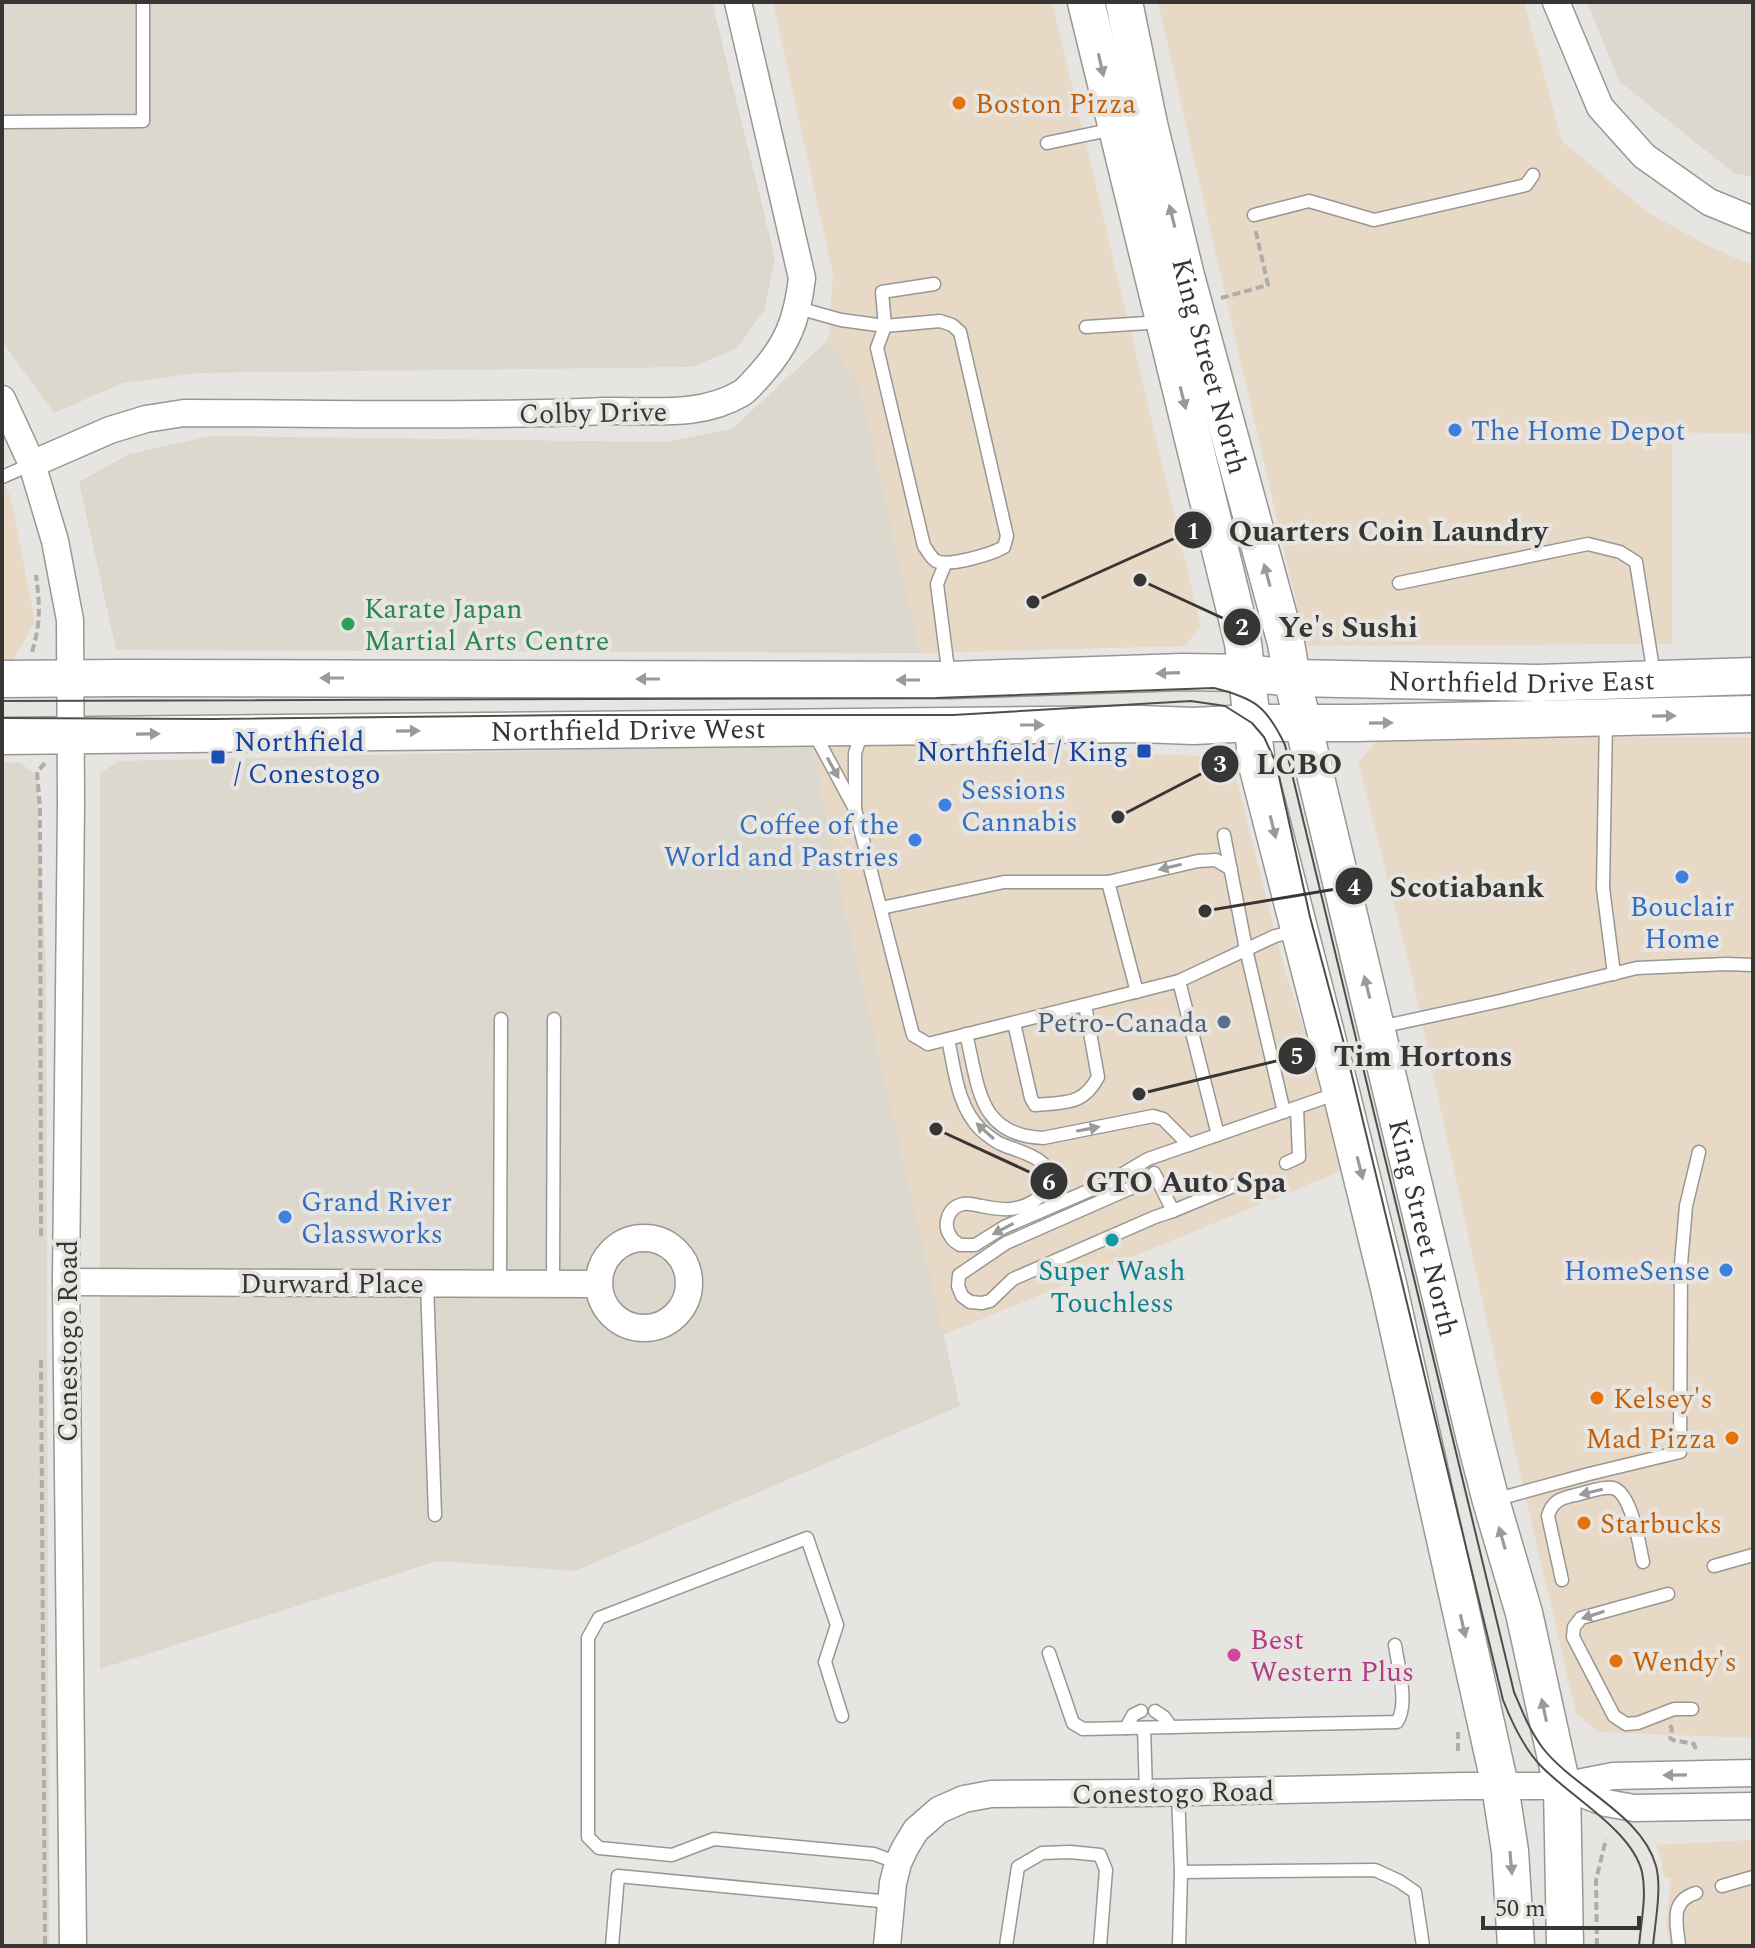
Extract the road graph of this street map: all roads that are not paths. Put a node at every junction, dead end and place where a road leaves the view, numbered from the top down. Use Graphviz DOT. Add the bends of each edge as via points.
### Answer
graph roads {
  1 [pos="143,2"];
  2 [pos="738,2"];
  3 [pos="1086,2"];
  4 [pos="1124,2"];
  5 [pos="1556,2"];
  6 [pos="2,122"];
  7 [pos="1133,126"];
  8 [pos="1047,143"];
  9 [pos="1533,175"];
  10 [pos="1254,215"];
  11 [pos="1753,220"];
  12 [pos="934,284"];
  13 [pos="798,308"];
  14 [pos="1164,322"];
  15 [pos="885,326"];
  16 [pos="1086,327"];
  17 [pos="2,399"];
  18 [pos="32,464"];
  19 [pos="2,477"];
  20 [pos="945,564"];
  21 [pos="1399,583"];
  22 [pos="1246,673"];
  23 [pos="1753,676"];
  24 [pos="71,678"];
  25 [pos="1292,678"];
  26 [pos="16,679"];
  27 [pos="1655,679"];
  28 [pos="949,680"];
  29 [pos="1753,714"];
  30 [pos="1606,717"];
  31 [pos="1252,723"];
  32 [pos="1303,723"];
  33 [pos="811,727"];
  34 [pos="864,727"];
  35 [pos="70,735"];
  36 [pos="2,736"];
  37 [pos="855,809"];
  38 [pos="1224,835"];
  39 [pos="1231,869"];
  40 [pos="1108,882"];
  41 [pos="881,908"];
  42 [pos="1299,931"];
  43 [pos="1246,949"];
  44 [pos="1753,965"];
  45 [pos="1614,974"];
  46 [pos="1179,981"];
  47 [pos="1137,992"];
  48 [pos="1085,1005"];
  49 [pos="501,1019"];
  50 [pos="554,1019"];
  51 [pos="1014,1023"];
  52 [pos="1377,1027"];
  53 [pos="966,1034"];
  54 [pos="948,1039"];
  55 [pos="1341,1092"];
  56 [pos="1290,1110"];
  57 [pos="1218,1135"];
  58 [pos="1189,1145"];
  59 [pos="1699,1152"];
  60 [pos="1148,1159"];
  61 [pos="1286,1163"];
  62 [pos="1156,1177"];
  63 [pos="1243,1182"];
  64 [pos="1173,1211"];
  65 [pos="66,1282"];
  66 [pos="427,1283"];
  67 [pos="500,1283"];
  68 [pos="553,1283"];
  69 [pos="598,1284"];
  70 [pos="1491,1501"];
  71 [pos="435,1515"];
  72 [pos="1753,1555"];
  73 [pos="1643,1562"];
  74 [pos="1714,1566"];
  75 [pos="1562,1580"];
  76 [pos="1668,1594"];
  77 [pos="1395,1645"];
  78 [pos="1049,1653"];
  79 [pos="1692,1709"];
  80 [pos="1141,1711"];
  81 [pos="1155,1711"];
  82 [pos="842,1716"];
  83 [pos="1171,1727"];
  84 [pos="1126,1728"];
  85 [pos="1144,1728"];
  86 [pos="1753,1773"];
  87 [pos="1500,1786"];
  88 [pos="1562,1786"];
  89 [pos="1146,1793"];
  90 [pos="1178,1793"];
  91 [pos="1753,1806"];
  92 [pos="898,1863"];
  93 [pos="1181,1872"];
  94 [pos="1753,1877"];
  95 [pos="1722,1886"];
  96 [pos="1696,1893"];
  97 [pos="891,1902"];
  98 [pos="73,1946"];
  99 [pos="612,1946"];
  100 [pos="887,1946"];
  101 [pos="1006,1946"];
  102 [pos="1100,1946"];
  103 [pos="1179,1946"];
  104 [pos="1423,1946"];
  105 [pos="1516,1946"];
  106 [pos="1565,1946"];
  107 [pos="1679,1946"];
  1 -- 6 [label="lane" via="143,121"];
  2 -- 13 [label="street, Colby Drive" via="802,278"];
  3 -- 7 [label="main road, King Street North, one-way"];
  4 -- 7 [label="main road, King Street North"];
  5 -- 11 [label="street" via="1600,107 1644,156 1709,202"];
  7 -- 8 [label="lane"];
  7 -- 14 [label="main road, King Street North"];
  25 -- 7 [label="main road, King Street North, one-way" via="1186,276"];
  9 -- 10 [label="lane" via="1526,185 1374,220 1309,201"];
  12 -- 15 [label="lane" via="882,292"];
  13 -- 15 [label="lane"];
  13 -- 18 [label="street, Colby Drive" via="770,364 744,392 699,409 184,413 110,430"];
  14 -- 16 [label="lane"];
  14 -- 22 [label="main road, King Street North, one-way"];
  15 -- 20 [label="lane" via="877,348 924,546 934,560"];
  15 -- 20 [label="lane" via="940,321 960,332 1007,536 995,553"];
  17 -- 18 [label="street"];
  18 -- 19 [label="lane"];
  18 -- 24 [label="street" via="55,541 70,620"];
  20 -- 28 [label="lane" via="937,584"];
  21 -- 27 [label="lane" via="1588,544 1620,552 1636,562"];
  22 -- 25 [label="main road, Northfield Drive East"];
  22 -- 28 [label="main road, Northfield Drive West, one-way"];
  22 -- 31 [label="main road, King Street North"];
  23 -- 27 [label="main road, Northfield Drive East"];
  24 -- 26 [label="main road, Northfield Drive West"];
  28 -- 24 [label="main road, Northfield Drive West, one-way"];
  24 -- 35 [label="street"];
  25 -- 27 [label="main road, Northfield Drive East" via="1538,683"];
  25 -- 32 [label="main road, King Street North"];
  30 -- 29 [label="main road, Northfield Drive East, one-way"];
  32 -- 30 [label="main road, Northfield Drive East, one-way"];
  30 -- 45 [label="lane" via="1603,888"];
  31 -- 32 [label="main road, Northfield Drive East"];
  34 -- 31 [label="main road, Northfield Drive West, one-way"];
  31 -- 42 [label="main road, King Street North, one-way" via="1257,765"];
  52 -- 32 [label="main road, King Street North, one-way"];
  33 -- 34 [label="main road, Northfield Drive West"];
  35 -- 33 [label="main road, Northfield Drive West, one-way"];
  33 -- 37 [label="lane, one-way"];
  34 -- 37 [label="lane" via="855,753"];
  35 -- 36 [label="main road, Northfield Drive West"];
  35 -- 65 [label="street, Conestogo Road"];
  37 -- 41 [label="lane"];
  38 -- 39 [label="lane"];
  39 -- 40 [label="lane, one-way" via="1216,860 1198,861"];
  39 -- 43 [label="lane"];
  40 -- 41 [label="lane" via="1004,882"];
  40 -- 47 [label="lane"];
  41 -- 54 [label="lane" via="913,1035 928,1044"];
  42 -- 43 [label="lane"];
  42 -- 55 [label="main road, King Street North"];
  43 -- 46 [label="lane"];
  43 -- 56 [label="lane"];
  44 -- 45 [label="lane" via="1637,968"];
  45 -- 52 [label="lane"];
  46 -- 47 [label="lane"];
  46 -- 57 [label="lane"];
  47 -- 48 [label="lane"];
  48 -- 51 [label="lane"];
  48 -- 51 [label="lane" via="1098,1077 1075,1101 1035,1105"];
  49 -- 67 [label="lane"];
  50 -- 68 [label="lane"];
  51 -- 53 [label="lane"];
  52 -- 70 [label="main road, King Street North"];
  53 -- 54 [label="lane"];
  53 -- 58 [label="lane, one-way" via="982,1100 999,1125 1012,1132 1043,1138 1153,1116"];
  60 -- 54 [label="lane, one-way" via="975,1245 960,1245 946,1225 957,1206 1019,1209 1041,1195 1049,1177 1038,1158 998,1142 969,1115"];
  55 -- 56 [label="lane"];
  55 -- 87 [label="main road, King Street North, one-way"];
  56 -- 57 [label="lane"];
  56 -- 61 [label="lane" via="1299,1157"];
  57 -- 58 [label="lane"];
  58 -- 60 [label="lane"];
  59 -- 70 [label="lane" via="1686,1206 1681,1264 1680,1452"];
  60 -- 62 [label="lane"];
  62 -- 64 [label="lane"];
  62 -- 64 [label="lane" via="1006,1243 959,1275 962,1296 970,1302 990,1301 1013,1279"];
  63 -- 64 [label="lane"];
  65 -- 66 [label="street, Durward Place"];
  65 -- 98 [label="street, Conestogo Road"];
  66 -- 67 [label="street, Durward Place"];
  66 -- 71 [label="lane"];
  67 -- 68 [label="street, Durward Place"];
  68 -- 69 [label="street, Durward Place"];
  88 -- 70 [label="main road, King Street North, one-way" via="1524,1613"];
  72 -- 74 [label="lane"];
  73 -- 75 [label="lane, one-way" via="1628,1503 1610,1487 1558,1499 1550,1507"];
  76 -- 79 [label="lane, one-way" via="1581,1618 1573,1637 1614,1716 1626,1724"];
  77 -- 83 [label="lane" via="1402,1702 1397,1722"];
  78 -- 84 [label="lane" via="1073,1723 1083,1729"];
  80 -- 84 [label="lane"];
  81 -- 83 [label="lane"];
  82 -- 92 [label="lane" via="825,1662 837,1625 807,1538 599,1618 588,1638 588,1837 599,1848 672,1855 714,1839 874,1854"];
  83 -- 85 [label="lane"];
  84 -- 85 [label="lane"];
  85 -- 89 [label="lane"];
  86 -- 88 [label="street, Conestogo Road, one-way" via="1613,1776"];
  87 -- 88 [label="street, Conestogo Road"];
  87 -- 90 [label="street, Conestogo Road"];
  87 -- 105 [label="main road, King Street North, one-way"];
  88 -- 91 [label="street, Conestogo Road" via="1634,1808"];
  88 -- 106 [label="main road, King Street North"];
  89 -- 90 [label="street, Conestogo Road"];
  89 -- 92 [label="street, Conestogo Road" via="991,1794 964,1799 939,1810 916,1830"];
  90 -- 93 [label="lane"];
  92 -- 97 [label="street, Conestogo Road"];
  93 -- 103 [label="lane"];
  93 -- 104 [label="lane" via="1375,1870 1415,1892"];
  94 -- 95 [label="lane"];
  96 -- 107 [label="lane" via="1679,1905"];
  97 -- 99 [label="lane" via="618,1876"];
  97 -- 100 [label="street, Conestogo Road"];
  101 -- 102 [label="lane" via="1018,1867 1042,1853 1070,1852 1100,1855 1106,1870"];
}
